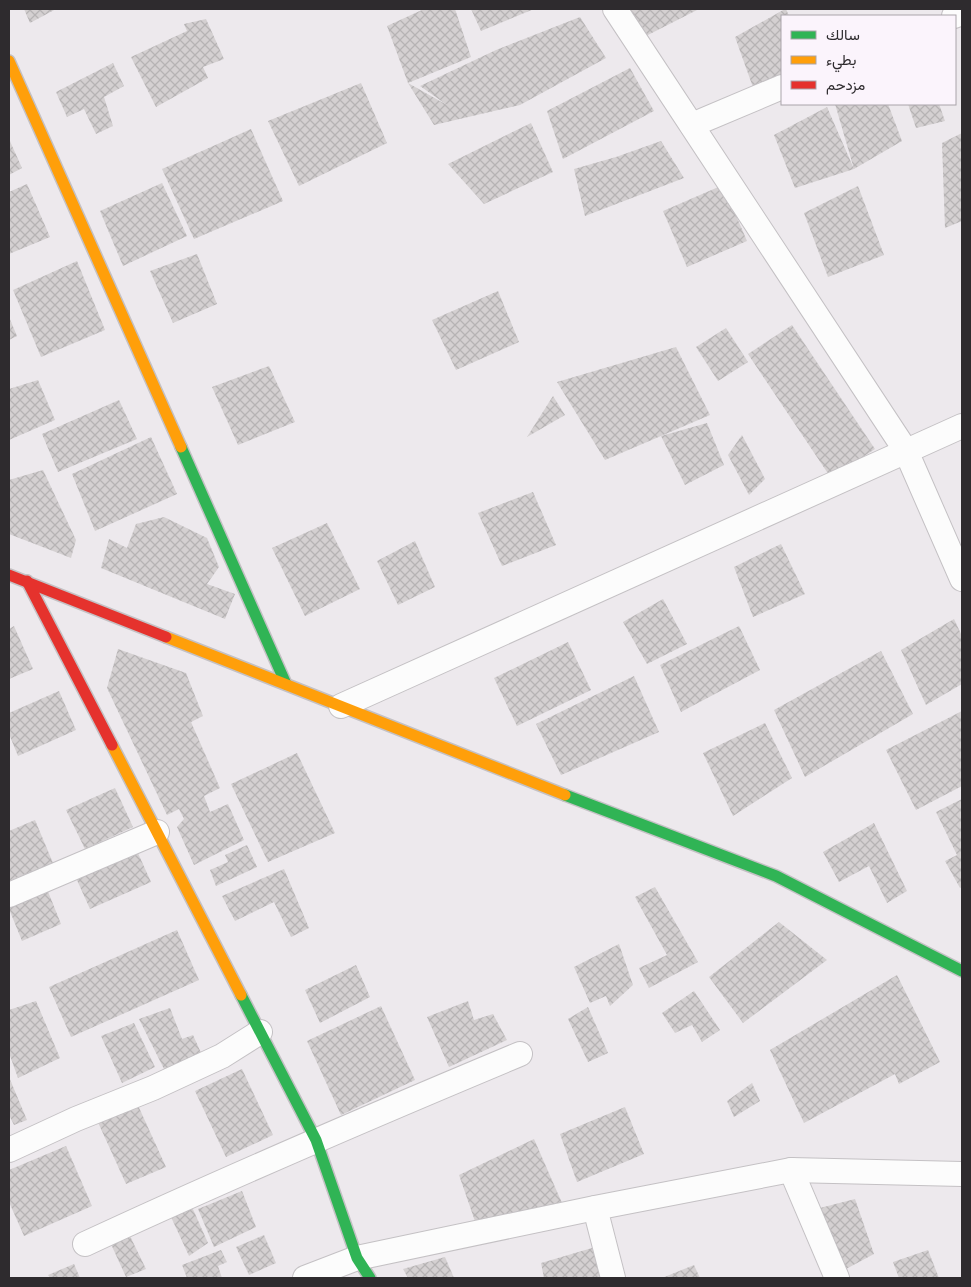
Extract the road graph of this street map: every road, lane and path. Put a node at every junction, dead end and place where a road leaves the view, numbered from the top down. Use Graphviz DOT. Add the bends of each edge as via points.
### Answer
graph roads {
  1 [pos="615,9"];
  2 [pos="9,61"];
  3 [pos="781,87"];
  4 [pos="692,125"];
  5 [pos="962,426"];
  6 [pos="906,451"];
  7 [pos="9,574"];
  8 [pos="962,579"];
  9 [pos="27,581"];
  10 [pos="286,684"];
  11 [pos="341,706"];
  12 [pos="157,832"];
  13 [pos="9,895"];
  14 [pos="962,971"];
  15 [pos="260,1032"];
  16 [pos="520,1054"];
  17 [pos="316,1140"];
  18 [pos="9,1150"];
  19 [pos="791,1170"];
  20 [pos="962,1174"];
  21 [pos="595,1208"];
  22 [pos="85,1244"];
  23 [pos="357,1258"];
  24 [pos="305,1278"];
  25 [pos="370,1278"];
  26 [pos="613,1278"];
  27 [pos="837,1278"];
  1 -- 4 [label="street"];
  2 -- 10 [label="street"];
  3 -- 4 [label="street"];
  4 -- 6 [label="street"];
  5 -- 6 [label="street"];
  6 -- 8 [label="street"];
  6 -- 11 [label="street"];
  7 -- 9 [label="street"];
  9 -- 10 [label="street"];
  9 -- 12 [label="street"];
  10 -- 11 [label="street"];
  11 -- 14 [label="street" via="776,876"];
  12 -- 13 [label="street"];
  12 -- 15 [label="street"];
  15 -- 17 [label="street"];
  15 -- 18 [label="street" via="222,1056"];
  16 -- 17 [label="street"];
  17 -- 22 [label="street"];
  17 -- 23 [label="street"];
  19 -- 20 [label="street"];
  19 -- 21 [label="street"];
  19 -- 27 [label="street"];
  21 -- 23 [label="street"];
  21 -- 26 [label="street"];
  23 -- 24 [label="street"];
  23 -- 25 [label="street"];
}
